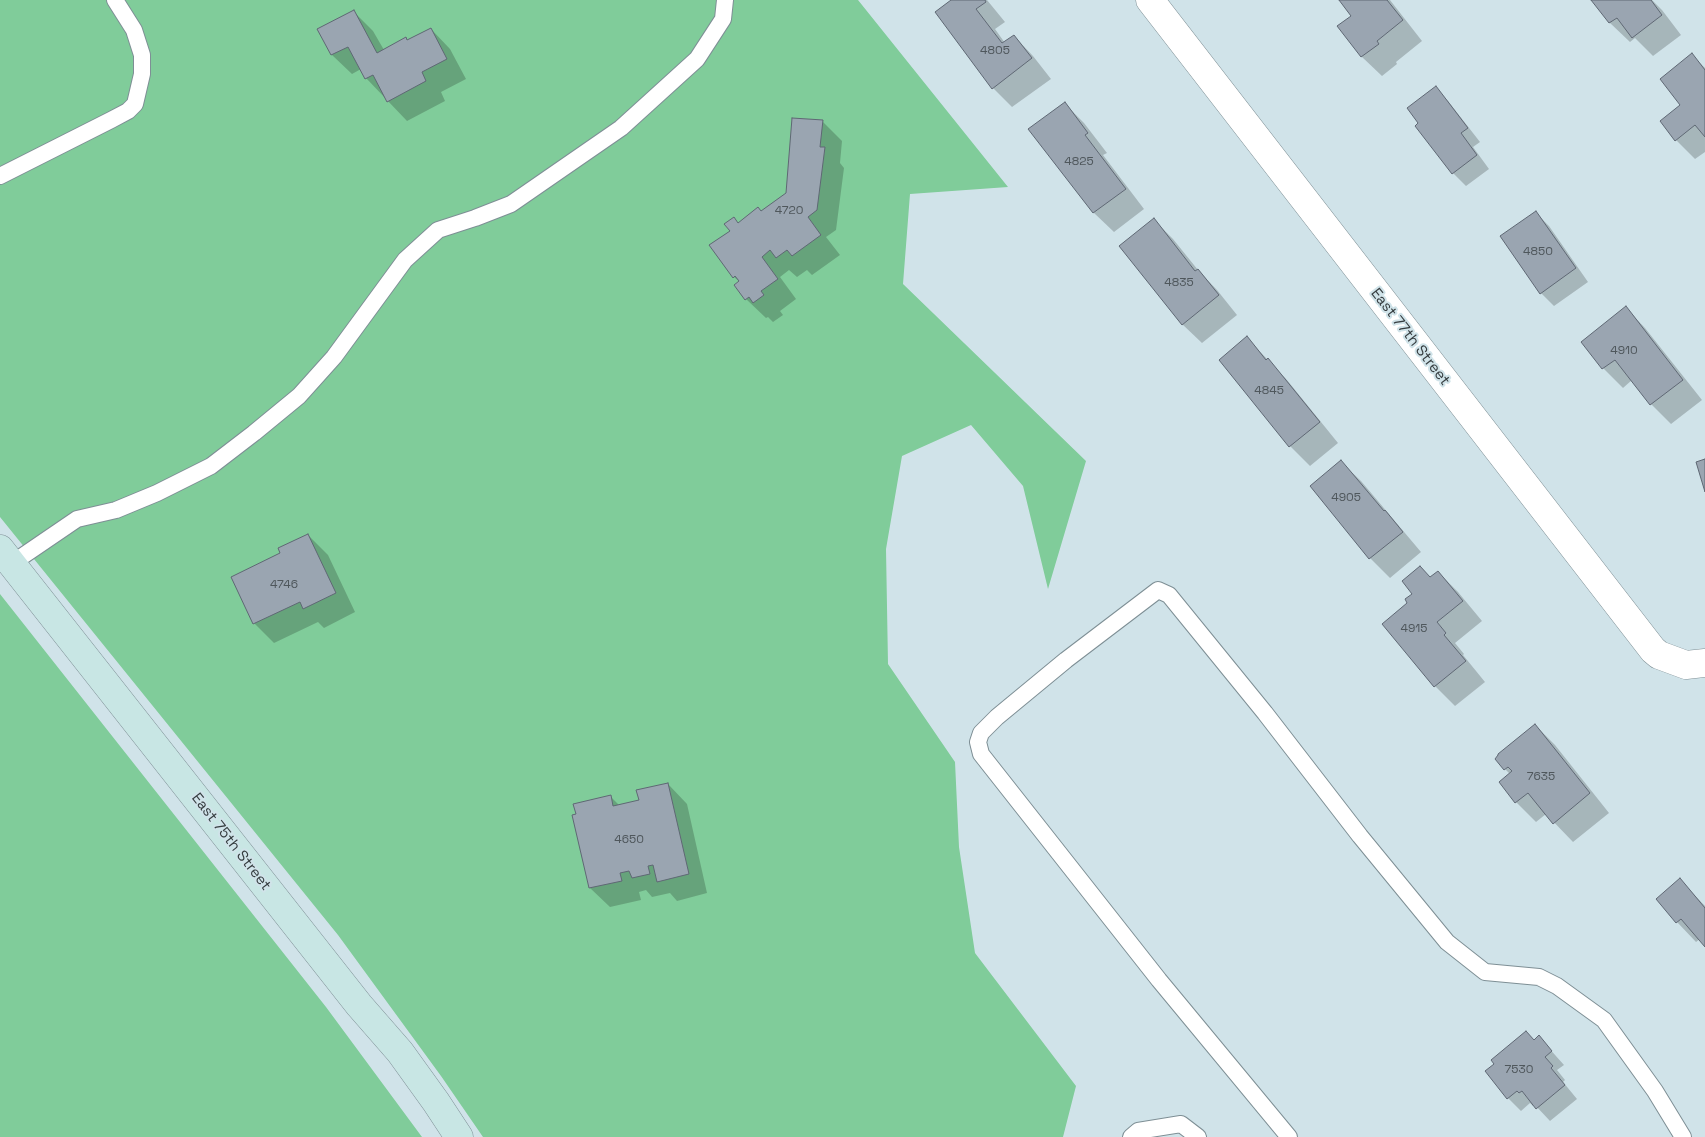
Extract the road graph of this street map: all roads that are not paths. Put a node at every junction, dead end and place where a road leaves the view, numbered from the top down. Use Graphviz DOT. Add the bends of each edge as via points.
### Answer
graph roads {
  1 [pos="115,0"];
  2 [pos="725,0"];
  3 [pos="1161,4"];
  4 [pos="0,176"];
  5 [pos="6,557"];
  6 [pos="1705,663"];
  7 [pos="459,1137"];
  8 [pos="1131,1137"];
  9 [pos="1198,1137"];
  10 [pos="1289,1137"];
  11 [pos="1683,1137"];
  1 -- 4 [label="lane" via="134,30 142,55 142,74 134,104 128,111"];
  2 -- 5 [label="lane" via="723,19 697,59 621,128 511,204 438,230 405,260 334,357 299,396 254,433 211,466 157,493 116,510 78,519"];
  3 -- 6 [label="street, East 77th Street" via="1653,650 1678,663"];
  5 -- 7 [label="street, East 75th Street" via="359,1005 400,1052"];
  8 -- 9 [label="lane" via="1138,1131 1181,1124"];
  10 -- 11 [label="lane" via="1146,964 981,754 978,742 981,733 997,716 1158,590 1170,595 1447,942 1485,972 1539,976 1604,1020 1655,1091"];
}
